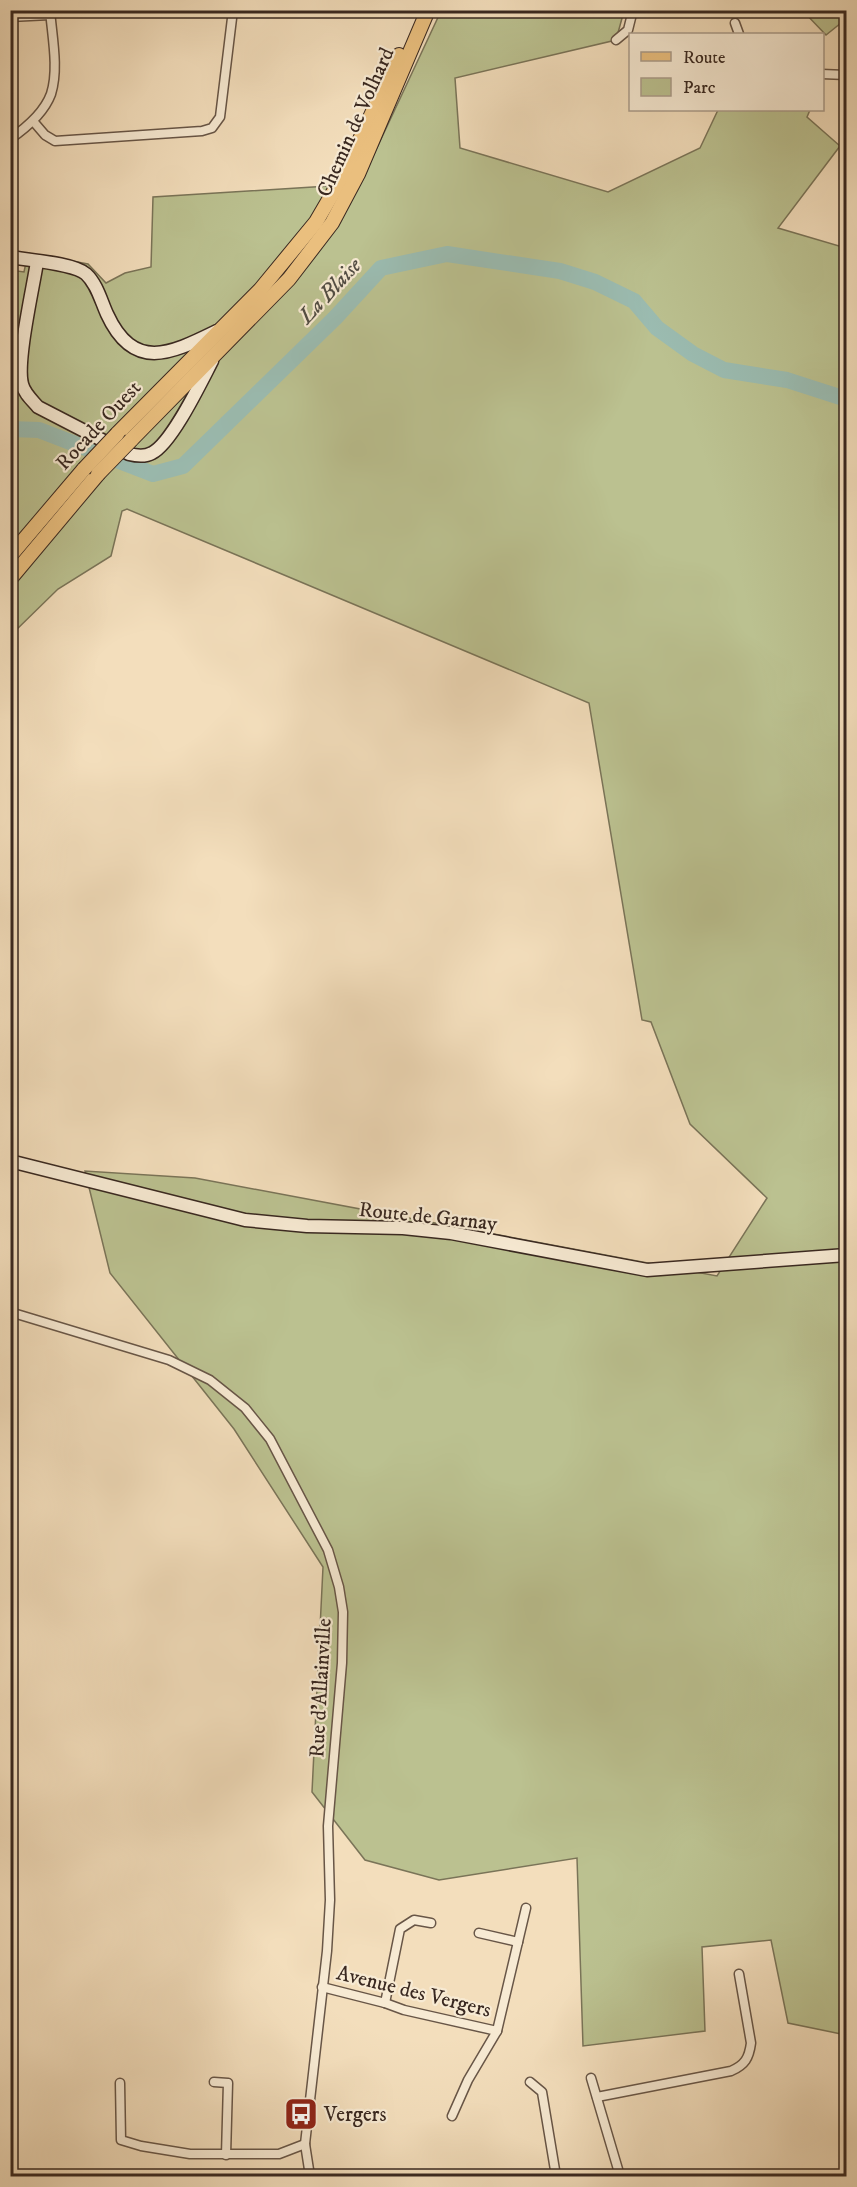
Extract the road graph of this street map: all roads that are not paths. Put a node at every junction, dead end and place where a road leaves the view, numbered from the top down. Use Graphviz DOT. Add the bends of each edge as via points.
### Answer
graph roads {
  1 [pos="233,10"];
  2 [pos="418,10"];
  3 [pos="428,10"];
  4 [pos="633,10"];
  5 [pos="50,13"];
  6 [pos="10,17"];
  7 [pos="735,23"];
  8 [pos="739,33"];
  9 [pos="616,40"];
  10 [pos="824,74"];
  11 [pos="846,75"];
  12 [pos="33,122"];
  13 [pos="10,139"];
  14 [pos="10,257"];
  15 [pos="37,262"];
  16 [pos="221,329"];
  17 [pos="218,353"];
  18 [pos="10,556"];
  19 [pos="10,579"];
  20 [pos="10,1161"];
  21 [pos="846,1255"];
  22 [pos="10,1312"];
  23 [pos="526,1908"];
  24 [pos="431,1923"];
  25 [pos="479,1933"];
  26 [pos="518,1942"];
  27 [pos="740,1974"];
  28 [pos="322,1987"];
  29 [pos="385,2002"];
  30 [pos="497,2031"];
  31 [pos="591,2078"];
  32 [pos="120,2082"];
  33 [pos="214,2082"];
  34 [pos="530,2082"];
  35 [pos="597,2097"];
  36 [pos="452,2116"];
  37 [pos="305,2144"];
  38 [pos="226,2155"];
  39 [pos="310,2176"];
  40 [pos="556,2176"];
  41 [pos="620,2176"];
  1 -- 12 [label="street" via="220,117 213,128 56,141"];
  2 -- 16 [label="main road, Chemin de Volhard" via="348,164 316,222 274,275"];
  3 -- 17 [label="main road, Chemin de Volhard" via="358,174 332,223 289,279"];
  4 -- 9 [label="street" via="628,30"];
  5 -- 6 [label="street"];
  5 -- 12 [label="street" via="54,69 50,95"];
  7 -- 8 [label="street"];
  10 -- 11 [label="street"];
  12 -- 13 [label="street"];
  14 -- 15 [label="street"];
  15 -- 16 [label="street" via="84,272 124,341 145,352 179,349"];
  15 -- 17 [label="street" via="21,365 22,384 28,397 38,407 129,454 151,454 159,448"];
  16 -- 18 [label="main road, Rocade Ouest, bridge" via="84,469"];
  17 -- 19 [label="main road, Rocade Ouest, bridge" via="98,474"];
  20 -- 21 [label="street, Route de Garnay" via="245,1220 451,1233 647,1270"];
  22 -- 28 [label="street, Rue d'Allainville" via="169,1360 210,1380 245,1408 270,1438 328,1550 343,1612 343,1653 328,1826 330,1900"];
  23 -- 26 [label="street"];
  24 -- 29 [label="street" via="414,1920 400,1929"];
  25 -- 26 [label="street"];
  26 -- 30 [label="street"];
  27 -- 35 [label="street" via="751,2043 750,2053 740,2067"];
  28 -- 29 [label="street, Avenue des Vergers"];
  28 -- 37 [label="street, Rue d'Allainville"];
  29 -- 30 [label="street, Avenue des Vergers"];
  30 -- 36 [label="street"];
  31 -- 35 [label="street"];
  32 -- 38 [label="street" via="121,2140 190,2154"];
  33 -- 38 [label="street" via="228,2083"];
  34 -- 40 [label="street" via="542,2092"];
  35 -- 41 [label="street"];
  37 -- 38 [label="street" via="279,2154"];
  37 -- 39 [label="street, Rue d'Allainville"];
}
